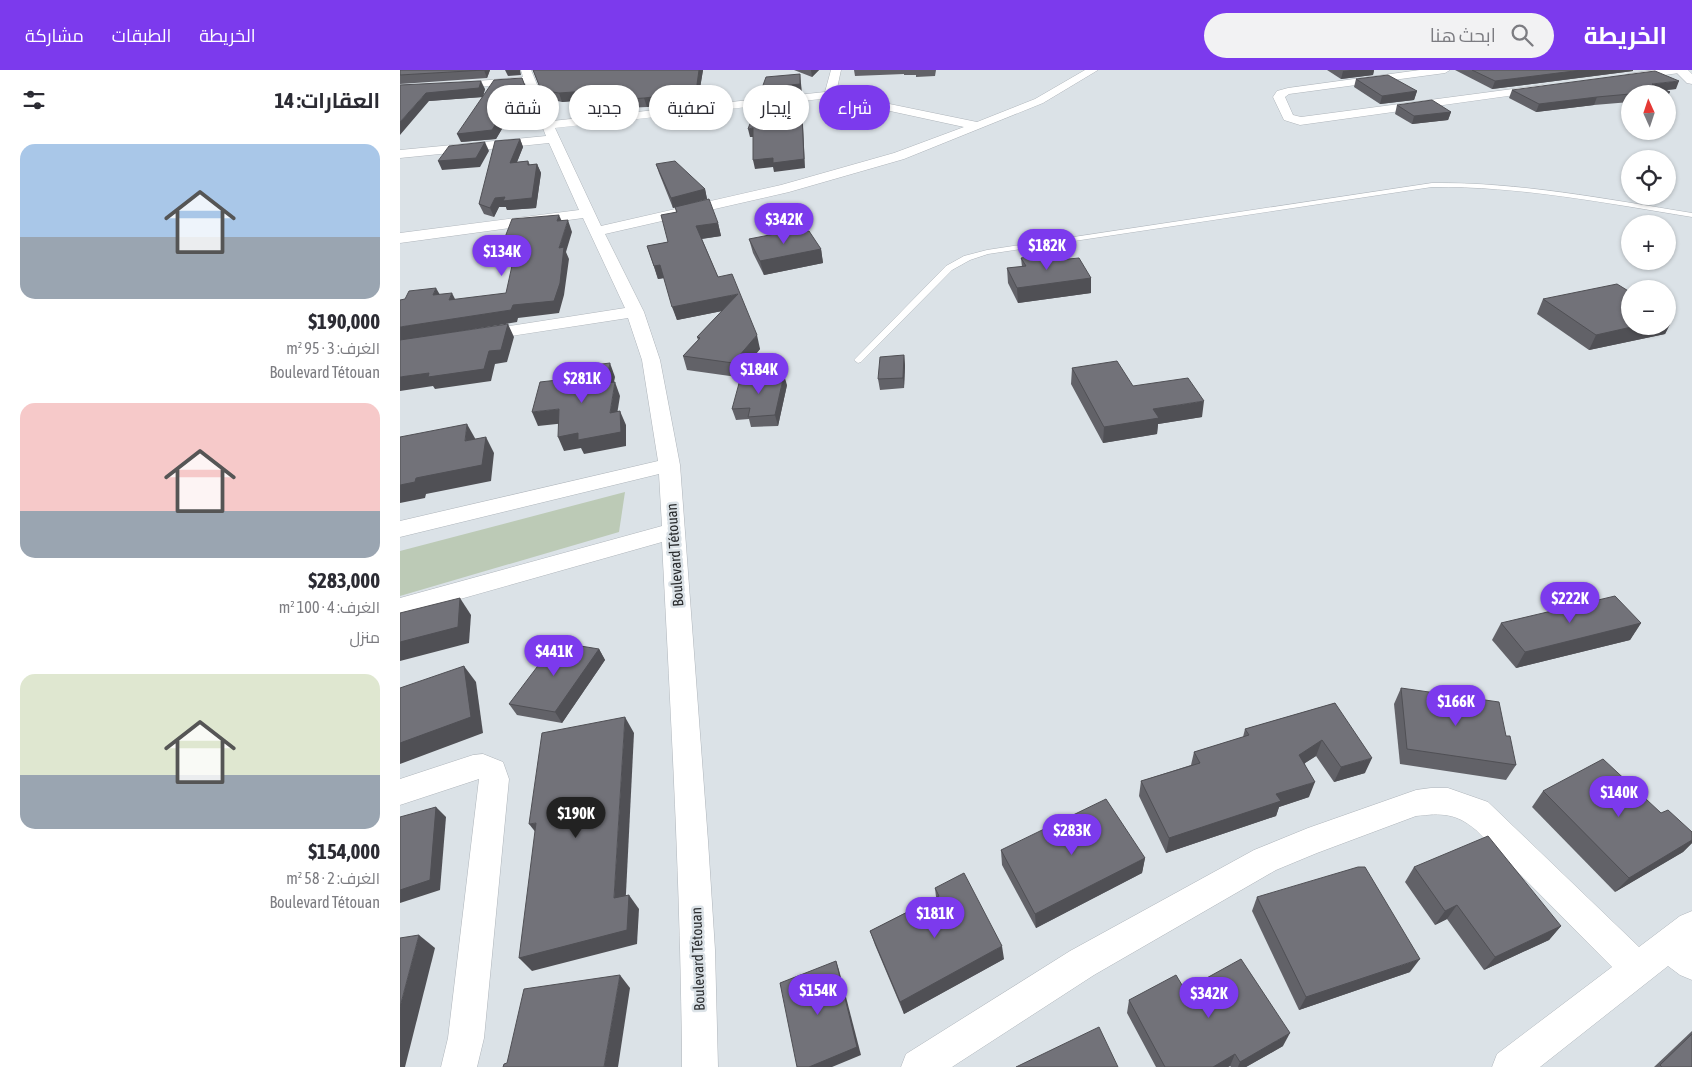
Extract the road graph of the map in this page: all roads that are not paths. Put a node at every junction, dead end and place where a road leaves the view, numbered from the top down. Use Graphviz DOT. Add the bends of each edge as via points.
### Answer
graph roads {
  1 [pos="836,70"];
  2 [pos="1093,70"];
  3 [pos="1445,70"];
  4 [pos="1680,70"];
  5 [pos="528,75"];
  6 [pos="1620,78"];
  7 [pos="1692,80"];
  8 [pos="832,85"];
  9 [pos="1552,87"];
  10 [pos="400,88"];
  11 [pos="819,96"];
  12 [pos="890,108"];
  13 [pos="978,126"];
  14 [pos="551,132"];
  15 [pos="400,154"];
  16 [pos="1692,215"];
  17 [pos="592,222"];
  18 [pos="400,238"];
  19 [pos="635,312"];
  20 [pos="459,339"];
  21 [pos="858,360"];
  22 [pos="669,465"];
  23 [pos="400,529"];
  24 [pos="673,531"];
  25 [pos="400,607"];
  26 [pos="400,792"];
  27 [pos="1684,945"];
  28 [pos="1637,969"];
  29 [pos="459,1067"];
  30 [pos="700,1067"];
  31 [pos="919,1067"];
  32 [pos="1510,1067"];
  1 -- 8 [label="street"];
  2 -- 13 [label="street" via="1039,101"];
  3 -- 9 [label="street" via="1283,92 1279,97 1288,117 1300,121"];
  4 -- 6 [label="street"];
  4 -- 7 [label="main road"];
  5 -- 10 [label="street" via="426,88"];
  5 -- 14 [label="street, Boulevard Tétouan"];
  11 -- 14 [label="street"];
  12 -- 13 [label="street"];
  13 -- 17 [label="street" via="899,156 784,190"];
  14 -- 15 [label="street"];
  14 -- 17 [label="street, Boulevard Tétouan"];
  16 -- 21 [label="lane" via="1488,184 1432,185 987,252 949,268"];
  17 -- 18 [label="street"];
  17 -- 19 [label="street, Boulevard Tétouan"];
  19 -- 20 [label="street"];
  19 -- 22 [label="street, Boulevard Tétouan" via="651,360"];
  22 -- 23 [label="street"];
  22 -- 24 [label="street, Boulevard Tétouan"];
  24 -- 25 [label="street"];
  24 -- 30 [label="street, Boulevard Tétouan" via="693,841"];
  26 -- 29 [label="street" via="473,767 483,766 493,772 466,1038"];
  27 -- 28 [label="street"];
  28 -- 31 [label="street" via="1482,816 1461,804 1431,800 1371,819 1265,860 1082,963"];
  28 -- 32 [label="street"];
}
